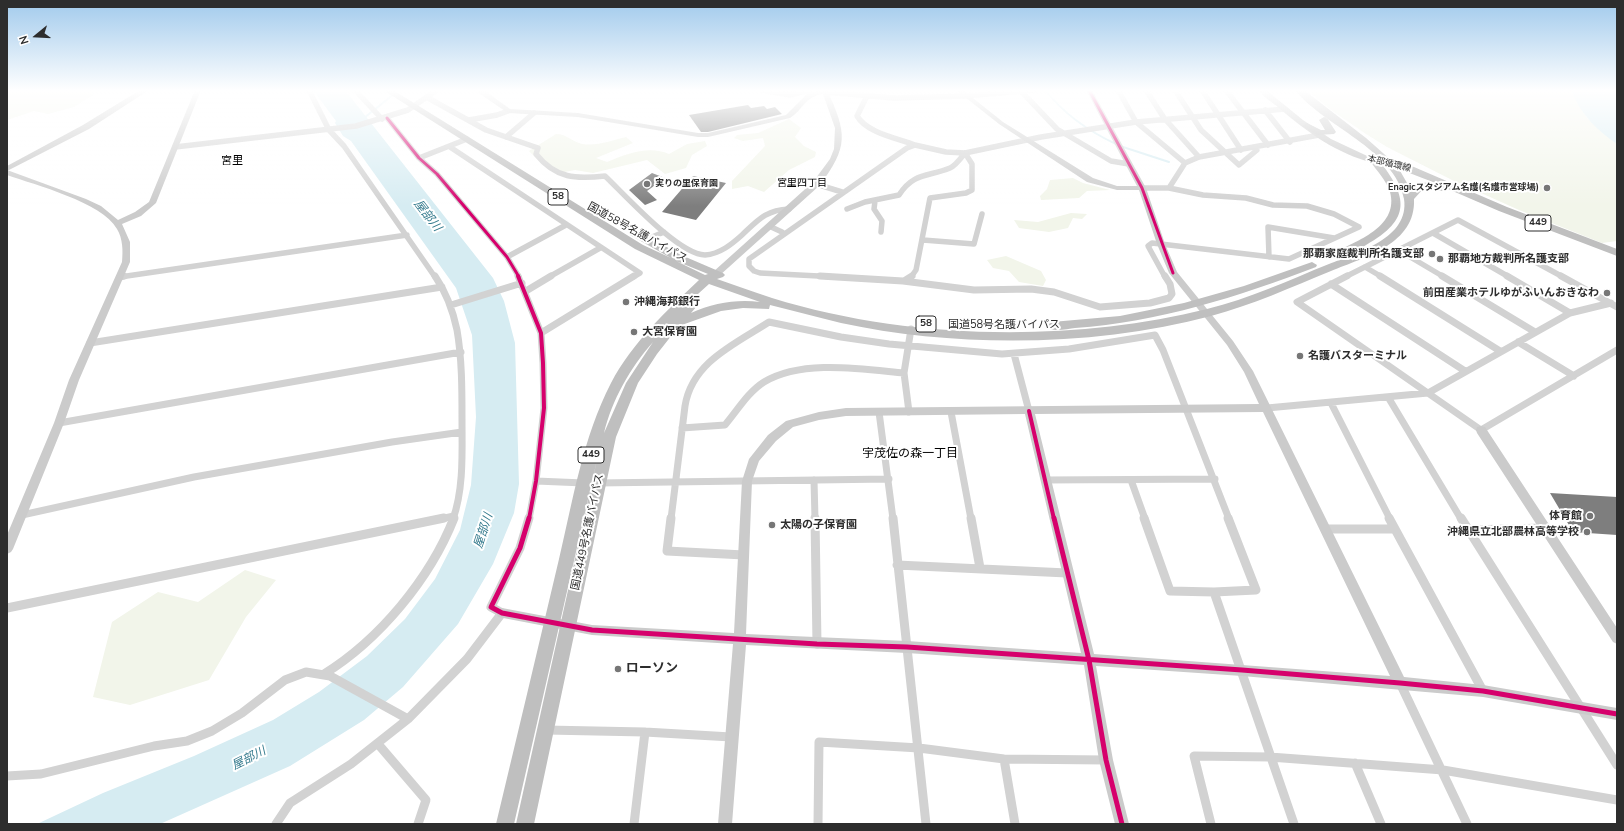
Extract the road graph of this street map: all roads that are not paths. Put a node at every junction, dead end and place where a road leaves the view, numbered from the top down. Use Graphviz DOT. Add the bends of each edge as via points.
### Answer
graph roads {
  1 [pos="83,129"];
  2 [pos="182,129"];
  3 [pos="339,129"];
  4 [pos="393,129"];
  5 [pos="455,129"];
  6 [pos="465,129"];
  7 [pos="484,129"];
  8 [pos="516,129"];
  9 [pos="665,129"];
  10 [pos="733,129"];
  11 [pos="839,129"];
  12 [pos="871,129"];
  13 [pos="1011,129"];
  14 [pos="1057,129"];
  15 [pos="1094,129"];
  16 [pos="1110,129"];
  17 [pos="1144,129"];
  18 [pos="1174,129"];
  19 [pos="1200,129"];
  20 [pos="1227,129"];
  21 [pos="1256,129"];
  22 [pos="1280,129"];
  23 [pos="1311,129"];
  24 [pos="1313,129"];
  25 [pos="1329,129"];
  26 [pos="1335,129"];
  27 [pos="1347,129"];
  28 [pos="329,130"];
  29 [pos="1066,134"];
  30 [pos="1354,134"];
  31 [pos="1319,135"];
  32 [pos="506,138"];
  33 [pos="467,139"];
  34 [pos="1027,140"];
  35 [pos="1290,142"];
  36 [pos="915,145"];
  37 [pos="1268,145"];
  38 [pos="175,147"];
  39 [pos="450,147"];
  40 [pos="1256,147"];
  41 [pos="1241,150"];
  42 [pos="1226,152"];
  43 [pos="964,153"];
  44 [pos="1199,157"];
  45 [pos="419,158"];
  46 [pos="1374,161"];
  47 [pos="1185,163"];
  48 [pos="1388,163"];
  49 [pos="1129,164"];
  50 [pos="7,169"];
  51 [pos="7,172"];
  52 [pos="816,184"];
  53 [pos="1142,188"];
  54 [pos="1169,188"];
  55 [pos="1460,191"];
  56 [pos="842,192"];
  57 [pos="1409,198"];
  58 [pos="875,201"];
  59 [pos="789,208"];
  60 [pos="847,209"];
  61 [pos="1503,209"];
  62 [pos="982,214"];
  63 [pos="118,223"];
  64 [pos="566,225"];
  65 [pos="769,226"];
  66 [pos="664,232"];
  67 [pos="782,232"];
  68 [pos="880,232"];
  69 [pos="1433,233"];
  70 [pos="407,235"];
  71 [pos="1335,238"];
  72 [pos="645,240"];
  73 [pos="923,240"];
  74 [pos="1161,244"];
  75 [pos="600,248"];
  76 [pos="1400,250"];
  77 [pos="1370,251"];
  78 [pos="1617,253"];
  79 [pos="507,257"];
  80 [pos="1269,257"];
  81 [pos="1382,258"];
  82 [pos="1365,267"];
  83 [pos="120,277"];
  84 [pos="712,279"];
  85 [pos="904,282"];
  86 [pos="522,283"];
  87 [pos="1330,284"];
  88 [pos="442,286"];
  89 [pos="526,291"];
  90 [pos="454,304"];
  91 [pos="1614,305"];
  92 [pos="794,308"];
  93 [pos="1203,309"];
  94 [pos="1570,313"];
  95 [pos="911,329"];
  96 [pos="668,330"];
  97 [pos="1536,332"];
  98 [pos="541,333"];
  99 [pos="1518,342"];
  100 [pos="90,343"];
  101 [pos="909,347"];
  102 [pos="1617,350"];
  103 [pos="461,352"];
  104 [pos="1500,352"];
  105 [pos="1014,354"];
  106 [pos="1465,371"];
  107 [pos="904,373"];
  108 [pos="1574,376"];
  109 [pos="1428,393"];
  110 [pos="1388,397"];
  111 [pos="1331,403"];
  112 [pos="1267,408"];
  113 [pos="1186,410"];
  114 [pos="1029,411"];
  115 [pos="879,412"];
  116 [pos="909,412"];
  117 [pos="951,412"];
  118 [pos="59,423"];
  119 [pos="682,428"];
  120 [pos="1481,430"];
  121 [pos="462,432"];
  122 [pos="889,479"];
  123 [pos="1214,479"];
  124 [pos="814,480"];
  125 [pos="1046,480"];
  126 [pos="1131,480"];
  127 [pos="536,481"];
  128 [pos="747,481"];
  129 [pos="675,482"];
  130 [pos="591,483"];
  131 [pos="22,515"];
  132 [pos="454,516"];
  133 [pos="1544,528"];
  134 [pos="1326,529"];
  135 [pos="1395,529"];
  136 [pos="1468,530"];
  137 [pos="8,543"];
  138 [pos="744,555"];
  139 [pos="897,565"];
  140 [pos="980,568"];
  141 [pos="1066,573"];
  142 [pos="1214,592"];
  143 [pos="7,608"];
  144 [pos="502,613"];
  145 [pos="551,621"];
  146 [pos="569,625"];
  147 [pos="1617,638"];
  148 [pos="740,640"];
  149 [pos="817,644"];
  150 [pos="907,647"];
  151 [pos="1090,660"];
  152 [pos="1242,670"];
  153 [pos="327,675"];
  154 [pos="1400,683"];
  155 [pos="1483,691"];
  156 [pos="1580,708"];
  157 [pos="1617,714"];
  158 [pos="408,719"];
  159 [pos="546,730"];
  160 [pos="645,732"];
  161 [pos="731,737"];
  162 [pos="378,744"];
  163 [pos="919,748"];
  164 [pos="1270,757"];
  165 [pos="1004,759"];
  166 [pos="1106,760"];
  167 [pos="1356,763"];
  168 [pos="1617,765"];
  169 [pos="1443,770"];
  170 [pos="7,776"];
  171 [pos="1617,800"];
  172 [pos="276,824"];
  173 [pos="418,824"];
  174 [pos="505,824"];
  175 [pos="525,824"];
  176 [pos="634,824"];
  177 [pos="725,824"];
  178 [pos="818,824"];
  179 [pos="926,824"];
  180 [pos="1015,824"];
  181 [pos="1122,824"];
  182 [pos="1211,824"];
  183 [pos="1294,824"];
  184 [pos="1381,824"];
  185 [pos="1467,824"];
  1 -- 50 [label="main road"];
  2 -- 38 [label="street"];
  3 -- 28 [label="street"];
  4 -- 45 [label="street"];
  5 -- 33 [label="highway, 国道58号名護バイパス / 58"];
  6 -- 72 [label="highway, 国道58号名護バイパス / 58"];
  7 -- 32 [label="street"];
  8 -- 32 [label="street"];
  9 -- 10 [label="street" via="704,135"];
  11 -- 52 [label="street" via="840,138 834,160"];
  12 -- 36 [label="street"];
  13 -- 34 [label="street"];
  14 -- 29 [label="street"];
  15 -- 29 [label="street"];
  16 -- 49 [label="street"];
  17 -- 47 [label="street"];
  18 -- 44 [label="street"];
  19 -- 42 [label="street"];
  20 -- 41 [label="street"];
  21 -- 37 [label="street"];
  22 -- 35 [label="street"];
  23 -- 31 [label="main road, 本部循環線"];
  24 -- 25 [label="highway" via="1320,133 1331,132"];
  26 -- 46 [label="highway, 国道58号名護バイパス / 58"];
  27 -- 30 [label="highway, 国道58号名護バイパス / 58"];
  28 -- 38 [label="street"];
  28 -- 70 [label="street" via="344,146"];
  29 -- 34 [label="street"];
  29 -- 49 [label="street" via="1111,161"];
  30 -- 48 [label="highway, 国道58号名護バイパス / 58"];
  30 -- 55 [label="highway"];
  31 -- 35 [label="street"];
  31 -- 46 [label="main road, 本部循環線" via="1346,151"];
  32 -- 66 [label="street" via="538,148 536,154 539,159 569,176 605,176"];
  33 -- 39 [label="street"];
  33 -- 84 [label="highway, 国道58号名護バイパス / 58" via="639,247 672,265"];
  34 -- 43 [label="street"];
  34 -- 53 [label="street" via="1097,183 1117,188"];
  35 -- 37 [label="street"];
  36 -- 43 [label="street"];
  36 -- 56 [label="street" via="903,150"];
  37 -- 40 [label="street"];
  38 -- 63 [label="street" via="152,203 138,214"];
  39 -- 45 [label="street"];
  39 -- 64 [label="street"];
  40 -- 41 [label="street"];
  40 -- 42 [label="street" via="1257,150 1239,165"];
  41 -- 42 [label="street"];
  42 -- 44 [label="street"];
  43 -- 58 [label="street" via="951,168 914,178 907,182 899,195"];
  43 -- 73 [label="street" via="972,164 972,190 930,198"];
  44 -- 47 [label="street"];
  45 -- 79 [label="street" via="437,174"];
  46 -- 48 [label="highway, 本部循環線 / 449"];
  46 -- 93 [label="highway, 国道58号名護バイパス / 58" via="1388,176 1396,195 1393,218 1383,231 1355,248"];
  47 -- 54 [label="street"];
  48 -- 55 [label="highway, 本部循環線 / 449" via="1411,169"];
  48 -- 57 [label="highway, 国道58号名護バイパス / 58" via="1404,184"];
  49 -- 53 [label="street"];
  51 -- 63 [label="street" via="88,203"];
  52 -- 56 [label="street"];
  52 -- 59 [label="street"];
  53 -- 54 [label="street"];
  53 -- 74 [label="street"];
  54 -- 71 [label="street" via="1203,195 1246,198 1273,205 1307,206 1334,214 1359,227"];
  55 -- 61 [label="highway, 本部循環線 / 449"];
  56 -- 67 [label="street"];
  57 -- 61 [label="highway" via="1417,188 1430,186 1447,189 1488,206"];
  57 -- 77 [label="highway, 国道58号名護バイパス / 58" via="1407,218 1399,231"];
  58 -- 60 [label="street"];
  58 -- 68 [label="street" via="874,209 882,216"];
  59 -- 65 [label="street"];
  59 -- 66 [label="street" via="778,207 768,211 723,250 714,253 696,253 688,250"];
  61 -- 78 [label="highway, 本部循環線 / 449"];
  62 -- 73 [label="street" via="974,244"];
  63 -- 83 [label="street" via="127,248 126,262"];
  64 -- 75 [label="street"];
  64 -- 79 [label="street"];
  65 -- 67 [label="street"];
  65 -- 84 [label="street"];
  66 -- 72 [label="street"];
  67 -- 85 [label="street" via="749,259 749,266 754,271"];
  69 -- 76 [label="street"];
  69 -- 91 [label="street" via="1458,220"];
  69 -- 94 [label="street"];
  70 -- 83 [label="street"];
  70 -- 88 [label="street"];
  71 -- 80 [label="street" via="1289,259"];
  71 -- 80 [label="street" via="1268,227"];
  72 -- 84 [label="highway, 国道58号名護バイパス / 58"];
  73 -- 85 [label="street" via="916,270 913,276"];
  74 -- 80 [label="street"];
  74 -- 85 [label="street" via="1152,243 1148,246 1170,284 1172,294 1169,298 1150,303 1100,307 1054,292 1031,289 974,290"];
  74 -- 93 [label="street" via="1173,273"];
  75 -- 89 [label="street"];
  75 -- 98 [label="street" via="640,273"];
  76 -- 81 [label="street"];
  76 -- 97 [label="street"];
  77 -- 81 [label="street"];
  77 -- 93 [label="highway, 国道58号名護バイパス / 58" via="1262,296"];
  79 -- 86 [label="street"];
  81 -- 82 [label="street"];
  82 -- 87 [label="street"];
  82 -- 104 [label="street"];
  83 -- 100 [label="street"];
  84 -- 92 [label="highway, 国道58号名護バイパス / 58" via="753,297"];
  84 -- 93 [label="highway, 国道58号名護バイパス / 58" via="827,308 929,324 1058,326"];
  84 -- 96 [label="highway, 国道449号名護バイパス / 449"];
  84 -- 130 [label="highway, 国道449号名護バイパス / 449" via="663,322 627,367 602,415"];
  86 -- 89 [label="street"];
  86 -- 90 [label="street"];
  87 -- 106 [label="street"];
  87 -- 109 [label="street" via="1297,302"];
  88 -- 90 [label="street"];
  88 -- 100 [label="street"];
  89 -- 98 [label="street"];
  90 -- 103 [label="street"];
  91 -- 94 [label="street"];
  92 -- 95 [label="highway, 国道58号名護バイパス / 58" via="842,319"];
  92 -- 96 [label="highway" via="781,309 755,304 718,307 702,312"];
  93 -- 95 [label="highway, 国道58号名護バイパス / 58" via="1141,326 1046,335 994,336"];
  93 -- 112 [label="street" via="1248,371"];
  94 -- 97 [label="street"];
  95 -- 101 [label="street"];
  96 -- 130 [label="highway, 国道449号名護バイパス / 449" via="639,369 622,402"];
  97 -- 99 [label="street"];
  98 -- 127 [label="street" via="544,408"];
  99 -- 104 [label="street"];
  99 -- 108 [label="street"];
  100 -- 118 [label="street"];
  101 -- 105 [label="street"];
  101 -- 107 [label="street"];
  101 -- 119 [label="street" via="826,335 769,322 701,371 689,387"];
  102 -- 108 [label="street"];
  103 -- 118 [label="street"];
  103 -- 121 [label="street"];
  104 -- 106 [label="street"];
  105 -- 113 [label="street" via="1093,347 1155,335"];
  105 -- 114 [label="street"];
  106 -- 109 [label="street"];
  107 -- 116 [label="street"];
  107 -- 119 [label="street" via="837,368 812,368 792,372 773,377 758,387 725,425"];
  108 -- 120 [label="street"];
  109 -- 110 [label="street"];
  109 -- 120 [label="street"];
  110 -- 111 [label="street"];
  110 -- 136 [label="street"];
  111 -- 112 [label="street"];
  111 -- 135 [label="street"];
  112 -- 113 [label="street"];
  112 -- 134 [label="street"];
  113 -- 114 [label="street"];
  113 -- 123 [label="street"];
  114 -- 117 [label="street"];
  114 -- 125 [label="street"];
  115 -- 116 [label="street"];
  115 -- 122 [label="street"];
  115 -- 128 [label="street" via="846,412 790,424 772,438 754,459"];
  116 -- 117 [label="street"];
  117 -- 140 [label="street"];
  118 -- 131 [label="street"];
  119 -- 129 [label="street"];
  120 -- 133 [label="street"];
  121 -- 131 [label="street" via="194,477"];
  121 -- 132 [label="street" via="459,488"];
  122 -- 124 [label="street"];
  122 -- 139 [label="street"];
  123 -- 126 [label="street"];
  123 -- 142 [label="street" via="1256,590"];
  124 -- 128 [label="street"];
  124 -- 149 [label="street"];
  125 -- 126 [label="street"];
  125 -- 141 [label="street"];
  126 -- 142 [label="street" via="1170,591"];
  127 -- 130 [label="street"];
  127 -- 144 [label="street" via="530,516 520,548 491,607"];
  128 -- 129 [label="street"];
  128 -- 138 [label="street"];
  129 -- 130 [label="street"];
  129 -- 138 [label="street" via="667,551"];
  130 -- 145 [label="highway, 国道449号名護バイパス / 449"];
  130 -- 146 [label="highway, 国道449号名護バイパス / 449"];
  131 -- 137 [label="street"];
  132 -- 143 [label="street"];
  132 -- 153 [label="street" via="440,549 424,576 379,629"];
  133 -- 136 [label="street"];
  133 -- 147 [label="street"];
  134 -- 135 [label="street"];
  134 -- 154 [label="street"];
  135 -- 155 [label="street"];
  136 -- 156 [label="street"];
  138 -- 148 [label="street"];
  139 -- 140 [label="street"];
  139 -- 150 [label="street"];
  140 -- 141 [label="street"];
  141 -- 151 [label="street"];
  142 -- 152 [label="street"];
  144 -- 145 [label="street"];
  144 -- 158 [label="street" via="467,659"];
  145 -- 146 [label="street"];
  145 -- 174 [label="highway, 国道449号名護バイパス / 449"];
  146 -- 148 [label="street" via="592,630"];
  146 -- 159 [label="highway, 国道449号名護バイパス / 449"];
  148 -- 149 [label="street"];
  148 -- 161 [label="street"];
  149 -- 150 [label="street"];
  150 -- 151 [label="street"];
  150 -- 163 [label="street"];
  151 -- 152 [label="street"];
  151 -- 166 [label="street"];
  152 -- 154 [label="street"];
  152 -- 164 [label="street"];
  153 -- 158 [label="street"];
  153 -- 170 [label="street" via="306,672 285,680 242,713 212,731 187,741 154,746 41,774"];
  154 -- 155 [label="street"];
  154 -- 169 [label="street"];
  155 -- 156 [label="street"];
  156 -- 157 [label="street"];
  156 -- 168 [label="street"];
  158 -- 162 [label="street"];
  159 -- 160 [label="street"];
  159 -- 175 [label="highway, 国道449号名護バイパス / 449"];
  160 -- 161 [label="street"];
  160 -- 176 [label="street"];
  161 -- 177 [label="street"];
  162 -- 172 [label="street" via="290,803"];
  162 -- 173 [label="street" via="426,800"];
  163 -- 165 [label="street"];
  163 -- 178 [label="street" via="819,742"];
  163 -- 179 [label="street"];
  164 -- 167 [label="street"];
  164 -- 182 [label="street" via="1194,756"];
  164 -- 183 [label="street"];
  165 -- 166 [label="street"];
  165 -- 180 [label="street"];
  166 -- 181 [label="street"];
  167 -- 169 [label="street"];
  167 -- 184 [label="street"];
  169 -- 171 [label="street"];
  169 -- 185 [label="street"];
}
